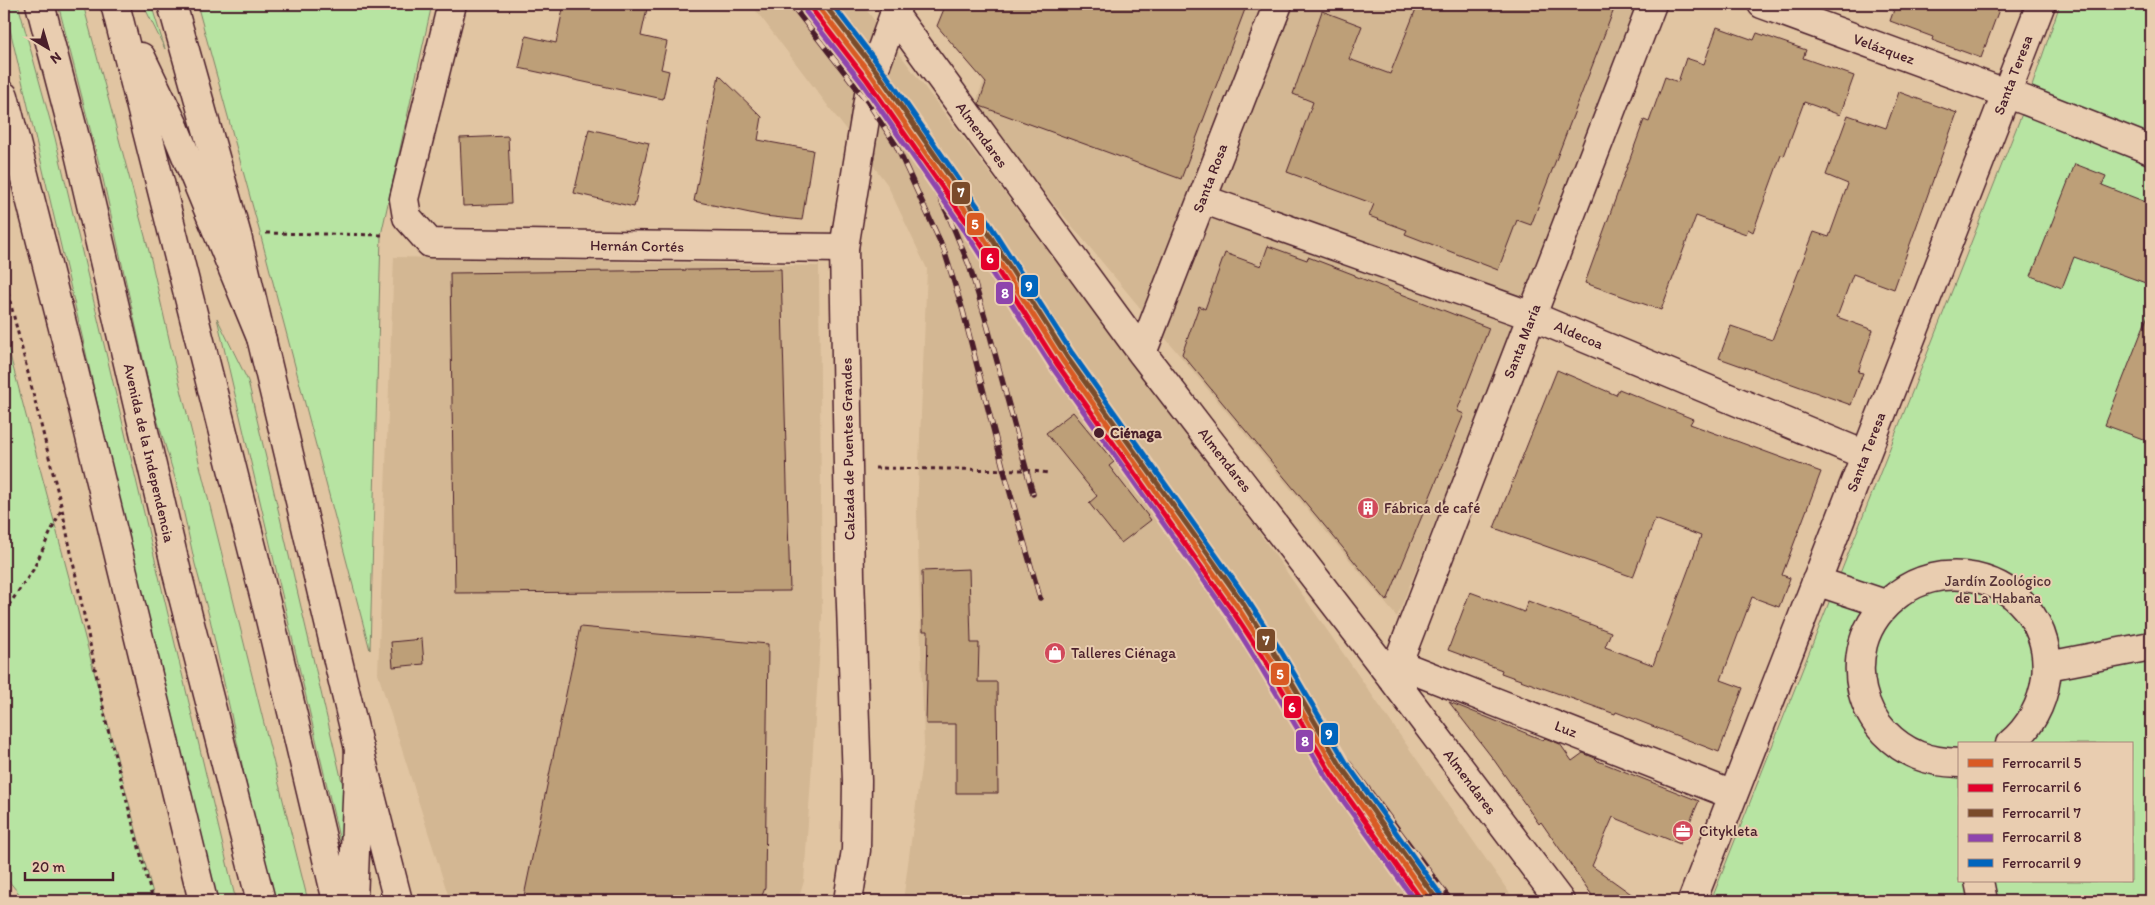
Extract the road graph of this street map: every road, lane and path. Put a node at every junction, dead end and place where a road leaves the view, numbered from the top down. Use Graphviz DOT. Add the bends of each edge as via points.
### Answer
graph roads {
  1 [pos="40,4"];
  2 [pos="115,4"];
  3 [pos="172,4"];
  4 [pos="452,4"];
  5 [pos="1278,4"];
  6 [pos="1652,4"];
  7 [pos="1762,4"];
  8 [pos="2041,4"];
  9 [pos="896,9"];
  10 [pos="2006,94"];
  11 [pos="4,96"];
  12 [pos="2151,150"];
  13 [pos="1202,199"];
  14 [pos="237,236"];
  15 [pos="430,243"];
  16 [pos="844,248"];
  17 [pos="4,277"];
  18 [pos="1532,316"];
  19 [pos="262,340"];
  20 [pos="1142,353"];
  21 [pos="1865,455"];
  22 [pos="848,467"];
  23 [pos="1049,472"];
  24 [pos="62,509"];
  25 [pos="1816,581"];
  26 [pos="1885,604"];
  27 [pos="4,612"];
  28 [pos="2151,646"];
  29 [pos="2048,666"];
  30 [pos="1395,671"];
  31 [pos="2012,742"];
  32 [pos="359,748"];
  33 [pos="1958,765"];
  34 [pos="1733,795"];
  35 [pos="1979,882"];
  36 [pos="153,901"];
  37 [pos="203,901"];
  38 [pos="261,901"];
  39 [pos="336,901"];
  40 [pos="353,901"];
  41 [pos="398,901"];
  42 [pos="848,901"];
  43 [pos="1560,901"];
  44 [pos="1692,901"];
  45 [pos="1983,901"];
  1 -- 38 [label="main road, Avenida de la Independencia" via="80,158 178,577"];
  2 -- 19 [label="main road" via="173,124"];
  2 -- 39 [label="main road" via="270,619"];
  3 -- 14 [label="main road"];
  4 -- 15 [label="main road" via="404,199 407,217"];
  5 -- 13 [label="main road, Santa Rosa"];
  6 -- 18 [label="main road, Santa María"];
  7 -- 10 [label="main road, Velázquez"];
  8 -- 10 [label="main road, Santa Teresa"];
  9 -- 16 [label="main road, Calzada de Puentes Grandes" via="872,76"];
  9 -- 20 [label="main road, Almendares"];
  10 -- 12 [label="main road, Velázquez"];
  10 -- 21 [label="main road, Santa Teresa"];
  11 -- 37 [label="main road"];
  13 -- 18 [label="main road, Aldecoa"];
  13 -- 20 [label="main road, Santa Rosa"];
  14 -- 15 [label="path" via="260,233 380,235"];
  14 -- 19 [label="main road"];
  15 -- 16 [label="main road, Hernán Cortés"];
  16 -- 22 [label="main road, Calzada de Puentes Grandes"];
  17 -- 24 [label="path"];
  18 -- 21 [label="main road, Aldecoa"];
  18 -- 30 [label="main road, Santa María"];
  19 -- 32 [label="main road"];
  20 -- 30 [label="main road, Almendares"];
  21 -- 25 [label="main road, Santa Teresa"];
  22 -- 23 [label="path"];
  22 -- 42 [label="main road, Calzada de Puentes Grandes" via="857,781 856,850"];
  24 -- 27 [label="path" via="33,570"];
  24 -- 36 [label="path" via="107,726"];
  25 -- 26 [label="main road"];
  25 -- 34 [label="main road, Santa Teresa"];
  26 -- 29 [label="main road" via="1911,585 1940,575 1972,576 2002,588 2026,608 2042,635"];
  26 -- 33 [label="main road" via="1867,630 1859,661 1862,693 1875,722 1897,745 1926,759"];
  28 -- 29 [label="main road"];
  29 -- 31 [label="main road" via="2044,695 2031,721"];
  30 -- 34 [label="main road, Luz"];
  30 -- 43 [label="main road, Almendares"];
  32 -- 40 [label="main road"];
  32 -- 41 [label="main road"];
  34 -- 44 [label="main road, Santa Teresa"];
  35 -- 45 [label="main road"];
}
